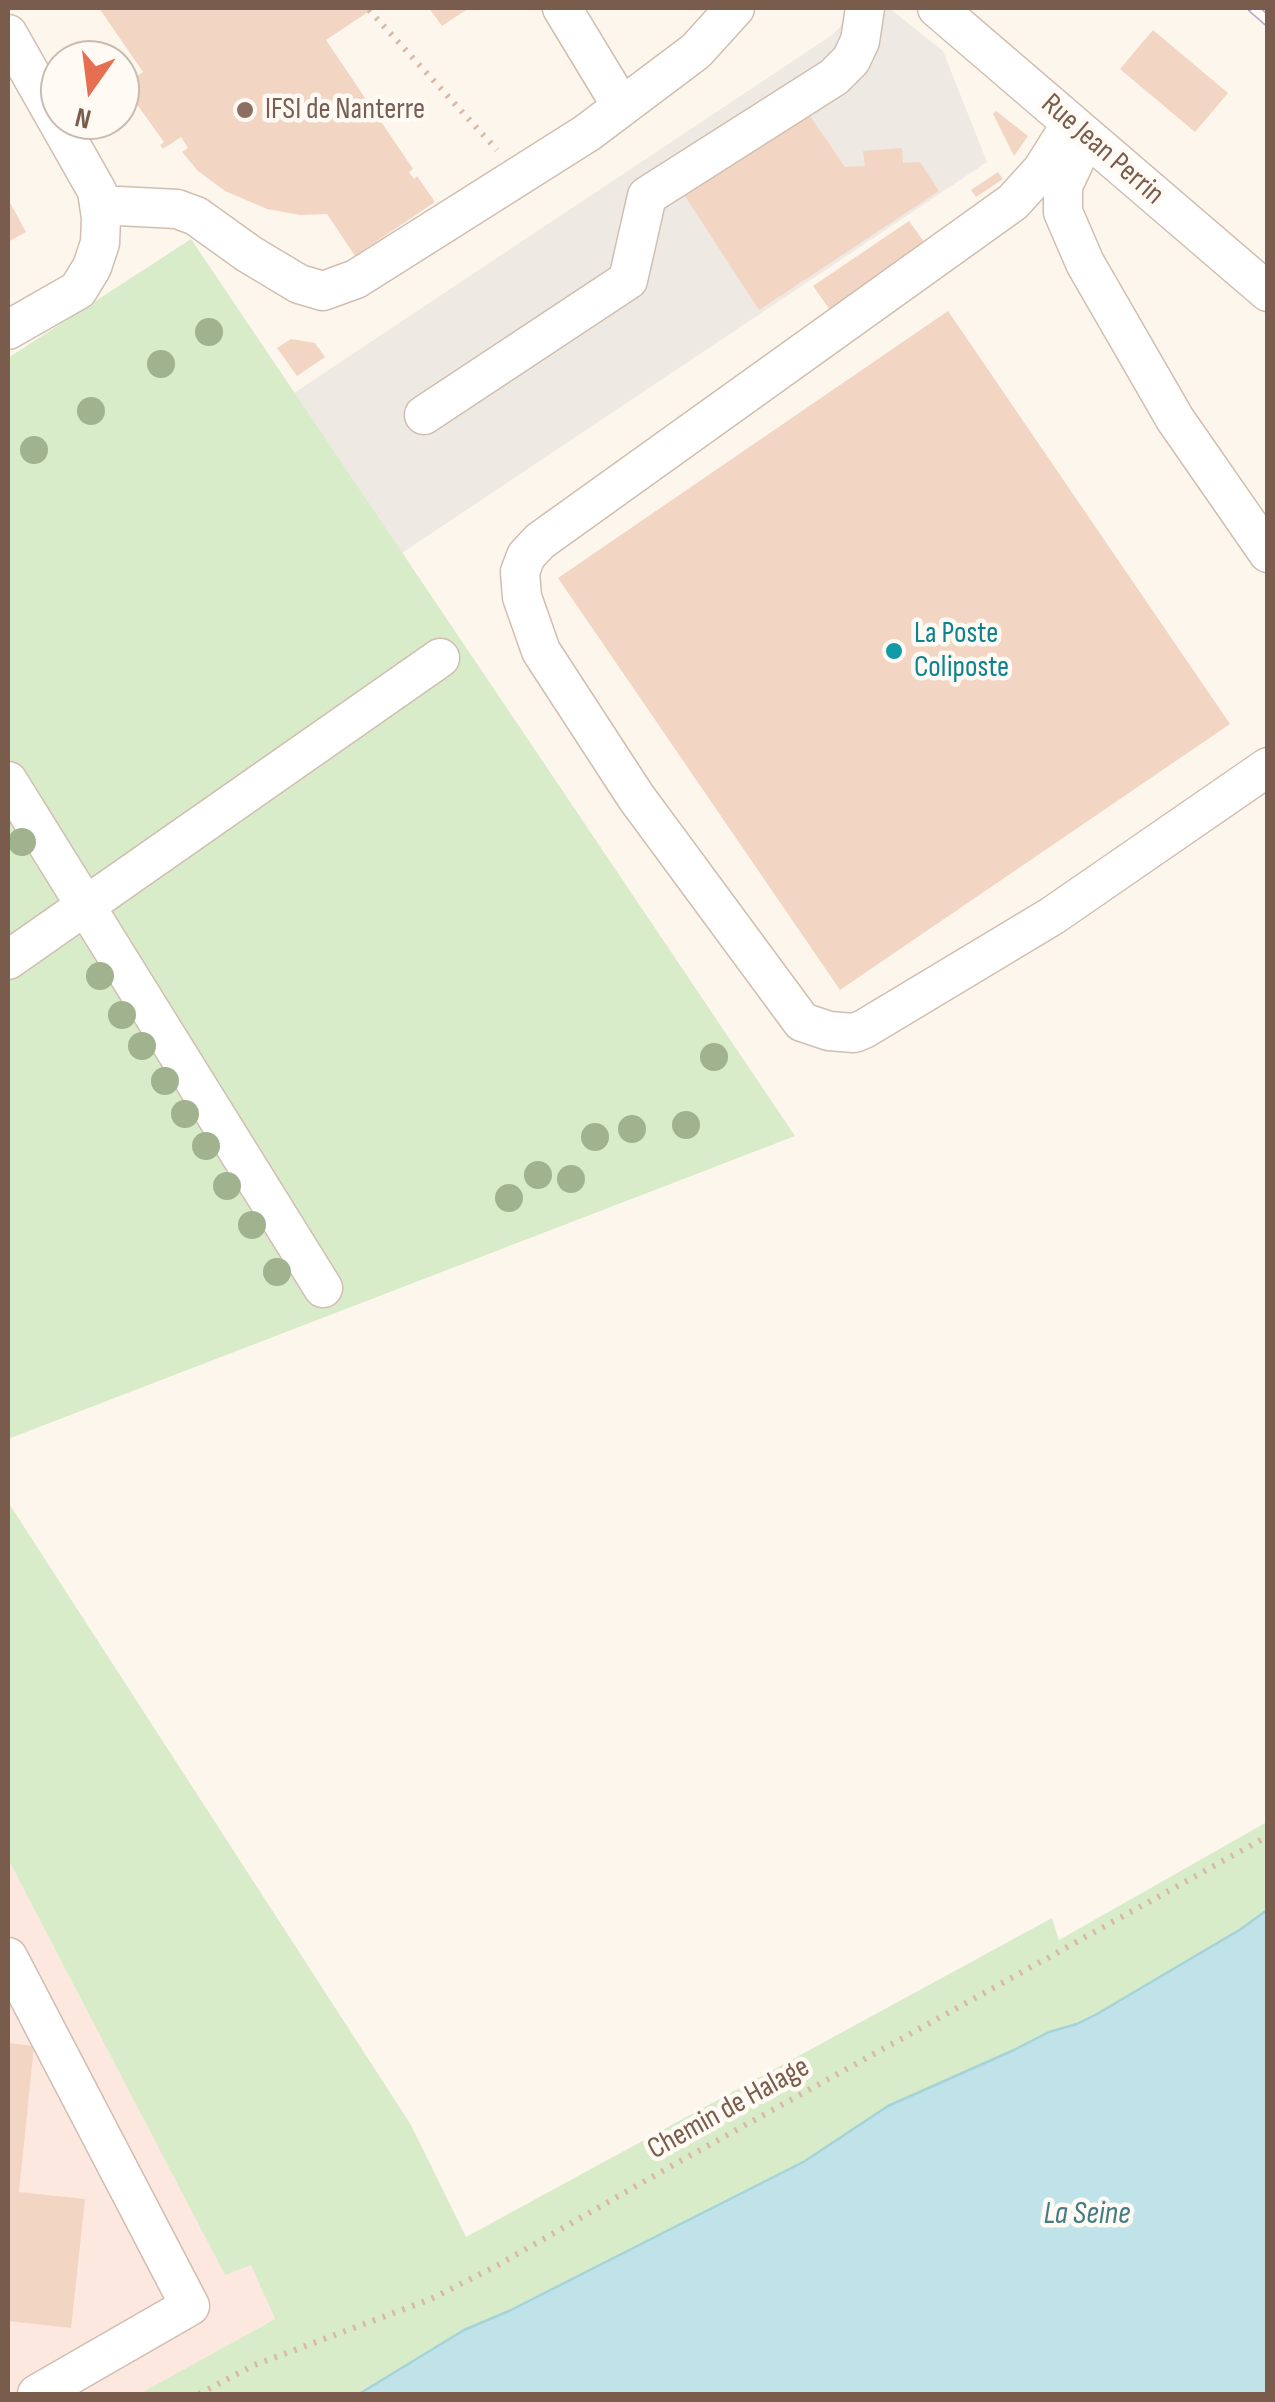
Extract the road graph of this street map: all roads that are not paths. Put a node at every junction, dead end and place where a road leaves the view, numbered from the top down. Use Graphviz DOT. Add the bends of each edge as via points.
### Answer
graph roads {
  1 [pos="562,8"];
  2 [pos="865,8"];
  3 [pos="937,8"];
  4 [pos="731,9"];
  5 [pos="8,34"];
  6 [pos="622,107"];
  7 [pos="1079,130"];
  8 [pos="99,205"];
  9 [pos="1268,292"];
  10 [pos="8,330"];
  11 [pos="424,415"];
  12 [pos="1268,554"];
  13 [pos="440,658"];
  14 [pos="1268,768"];
  15 [pos="8,780"];
  16 [pos="86,906"];
  17 [pos="8,960"];
  18 [pos="323,1288"];
  19 [pos="13,1978"];
  20 [pos="37,2394"];
  1 -- 6 [label="street"];
  2 -- 11 [label="street" via="860,41 834,77 646,196 628,280"];
  3 -- 7 [label="street, Rue Jean Perrin"];
  4 -- 6 [label="street" via="696,51"];
  5 -- 8 [label="street" via="97,190"];
  6 -- 8 [label="street" via="356,279 323,291 299,284 177,208"];
  7 -- 9 [label="street, Rue Jean Perrin"];
  7 -- 12 [label="street" via="1063,186 1064,212 1085,262 1175,418"];
  7 -- 14 [label="street" via="1013,202 540,541 520,572 522,598 541,651 636,798 802,1022 829,1031 864,1029 1018,937"];
  8 -- 10 [label="street" via="100,243 78,290"];
  13 -- 16 [label="street"];
  15 -- 16 [label="street"];
  16 -- 17 [label="street"];
  16 -- 18 [label="street"];
  19 -- 20 [label="street" via="190,2306"];
}
